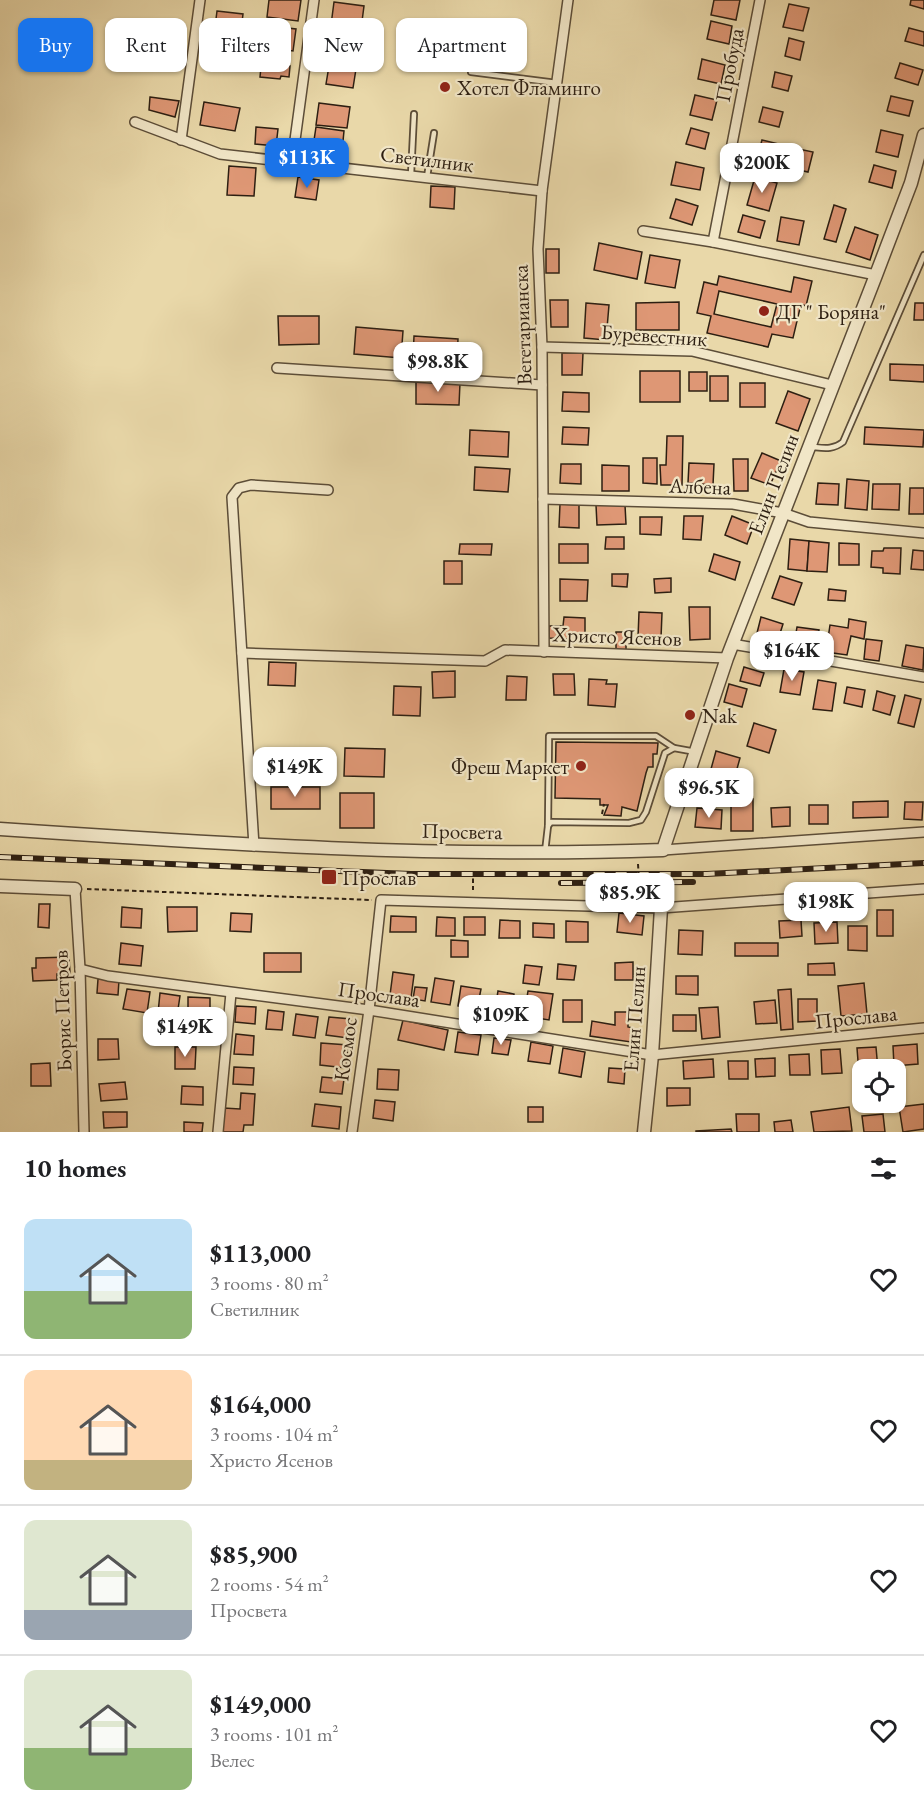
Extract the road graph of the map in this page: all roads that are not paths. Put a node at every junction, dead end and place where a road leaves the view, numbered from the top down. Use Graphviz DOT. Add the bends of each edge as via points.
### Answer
graph roads {
  1 [pos="200,0"];
  2 [pos="314,0"];
  3 [pos="568,0"];
  4 [pos="760,0"];
  5 [pos="471,72"];
  6 [pos="557,83"];
  7 [pos="414,114"];
  8 [pos="135,122"];
  9 [pos="434,133"];
  10 [pos="924,135"];
  11 [pos="180,140"];
  12 [pos="921,159"];
  13 [pos="292,162"];
  14 [pos="411,175"];
  15 [pos="427,177"];
  16 [pos="542,191"];
  17 [pos="643,231"];
  18 [pos="713,242"];
  19 [pos="924,255"];
  20 [pos="876,275"];
  21 [pos="542,347"];
  22 [pos="277,368"];
  23 [pos="542,385"];
  24 [pos="832,385"];
  25 [pos="809,446"];
  26 [pos="328,490"];
  27 [pos="543,499"];
  28 [pos="783,513"];
  29 [pos="924,533"];
  30 [pos="732,644"];
  31 [pos="544,652"];
  32 [pos="242,653"];
  33 [pos="727,658"];
  34 [pos="924,677"];
  35 [pos="674,747"];
  36 [pos="696,752"];
  37 [pos="548,826"];
  38 [pos="0,829"];
  39 [pos="924,832"];
  40 [pos="254,846"];
  41 [pos="663,850"];
  42 [pos="545,852"];
  43 [pos="0,886"];
  44 [pos="75,889"];
  45 [pos="924,889"];
  46 [pos="661,908"];
  47 [pos="80,969"];
  48 [pos="231,993"];
  49 [pos="369,1010"];
  50 [pos="924,1028"];
  51 [pos="652,1055"];
  52 [pos="84,1132"];
  53 [pos="218,1132"];
  54 [pos="352,1132"];
  55 [pos="644,1132"];
  1 -- 11 [label="street"];
  2 -- 13 [label="street"];
  3 -- 6 [label="street, Вегетарианска"];
  4 -- 18 [label="street, Пробуда"];
  5 -- 6 [label="lane"];
  6 -- 16 [label="street, Вегетарианска"];
  7 -- 14 [label="lane"];
  8 -- 11 [label="street, Светилник"];
  9 -- 15 [label="lane"];
  10 -- 12 [label="street, Елин Пелин"];
  11 -- 13 [label="street, Светилник" via="220,154"];
  12 -- 20 [label="street, Елин Пелин"];
  13 -- 14 [label="street, Светилник"];
  14 -- 15 [label="street, Светилник"];
  15 -- 16 [label="street, Светилник"];
  16 -- 21 [label="street, Вегетарианска" via="538,249"];
  17 -- 18 [label="street"];
  18 -- 20 [label="street"];
  19 -- 25 [label="lane" via="843,442 830,449"];
  20 -- 24 [label="street, Елин Пелин"];
  21 -- 23 [label="street, Вегетарианска"];
  21 -- 24 [label="street, Буревестник" via="692,351"];
  22 -- 23 [label="street"];
  23 -- 27 [label="street, Вегетарианска"];
  24 -- 25 [label="street, Елин Пелин"];
  25 -- 28 [label="street, Елин Пелин"];
  26 -- 32 [label="street" via="251,485 239,488 232,497"];
  27 -- 28 [label="street, Албена" via="733,504"];
  27 -- 31 [label="street, Вегетарианска"];
  28 -- 29 [label="street, Албена" via="808,522"];
  28 -- 30 [label="street, Елин Пелин"];
  30 -- 33 [label="street, Елин Пелин"];
  30 -- 34 [label="street"];
  31 -- 32 [label="street, Христо Ясенов" via="506,650 485,661"];
  31 -- 33 [label="street, Христо Ясенов"];
  32 -- 40 [label="street"];
  33 -- 36 [label="street, Елин Пелин"];
  35 -- 36 [label="lane"];
  35 -- 37 [label="lane" via="665,753 641,820 557,821"];
  35 -- 37 [label="lane" via="656,736 549,736"];
  36 -- 41 [label="street, Елин Пелин"];
  37 -- 42 [label="lane"];
  38 -- 40 [label="street, Просвета"];
  39 -- 41 [label="street, Просвета"];
  40 -- 42 [label="street, Просвета"];
  41 -- 42 [label="street, Просвета"];
  43 -- 44 [label="street"];
  44 -- 47 [label="street, Борис Петров"];
  45 -- 46 [label="street"];
  46 -- 49 [label="street, Космос" via="381,900"];
  46 -- 51 [label="street, Елин Пелин"];
  47 -- 48 [label="street, Прослава"];
  47 -- 52 [label="street, Борис Петров"];
  48 -- 49 [label="street, Прослава"];
  48 -- 53 [label="street"];
  49 -- 51 [label="street, Прослава"];
  49 -- 54 [label="street, Космос"];
  50 -- 51 [label="street, Прослава"];
  51 -- 55 [label="street, Елин Пелин"];
}
